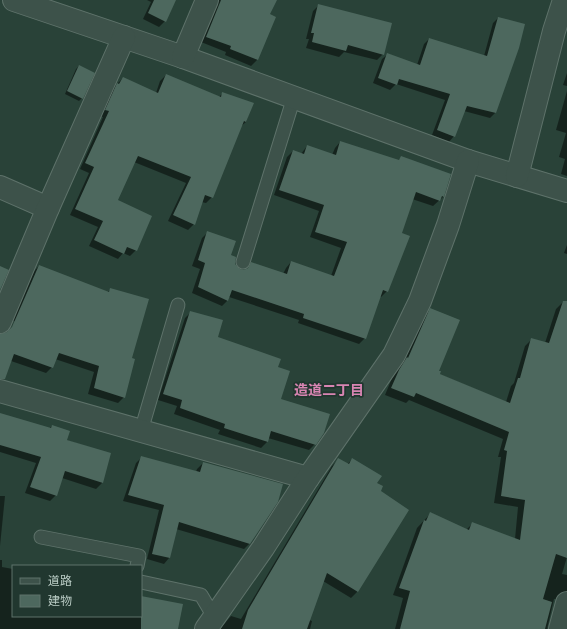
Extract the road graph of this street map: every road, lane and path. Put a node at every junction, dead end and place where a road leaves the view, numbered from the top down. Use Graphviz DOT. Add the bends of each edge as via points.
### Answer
graph roads {
  1 [pos="14,0"];
  2 [pos="207,0"];
  3 [pos="564,0"];
  4 [pos="124,37"];
  5 [pos="183,56"];
  6 [pos="294,97"];
  7 [pos="468,161"];
  8 [pos="517,176"];
  9 [pos="0,187"];
  10 [pos="567,191"];
  11 [pos="48,208"];
  12 [pos="243,262"];
  13 [pos="178,305"];
  14 [pos="0,322"];
  15 [pos="0,392"];
  16 [pos="141,431"];
  17 [pos="308,478"];
  18 [pos="42,537"];
  19 [pos="137,565"];
  20 [pos="142,582"];
  21 [pos="567,603"];
  22 [pos="210,623"];
  23 [pos="560,629"];
  1 -- 4 [label="street"];
  2 -- 5 [label="street"];
  3 -- 8 [label="street"];
  4 -- 5 [label="street"];
  4 -- 11 [label="street"];
  5 -- 6 [label="street"];
  6 -- 7 [label="street"];
  6 -- 12 [label="lane"];
  7 -- 8 [label="street"];
  7 -- 17 [label="street" via="420,301 394,355"];
  8 -- 10 [label="street"];
  9 -- 11 [label="street"];
  11 -- 14 [label="street"];
  13 -- 16 [label="lane"];
  15 -- 16 [label="street"];
  16 -- 17 [label="street"];
  17 -- 22 [label="street"];
  18 -- 19 [label="lane" via="139,556"];
  20 -- 22 [label="lane" via="201,595"];
  21 -- 23 [label="street"];
}
